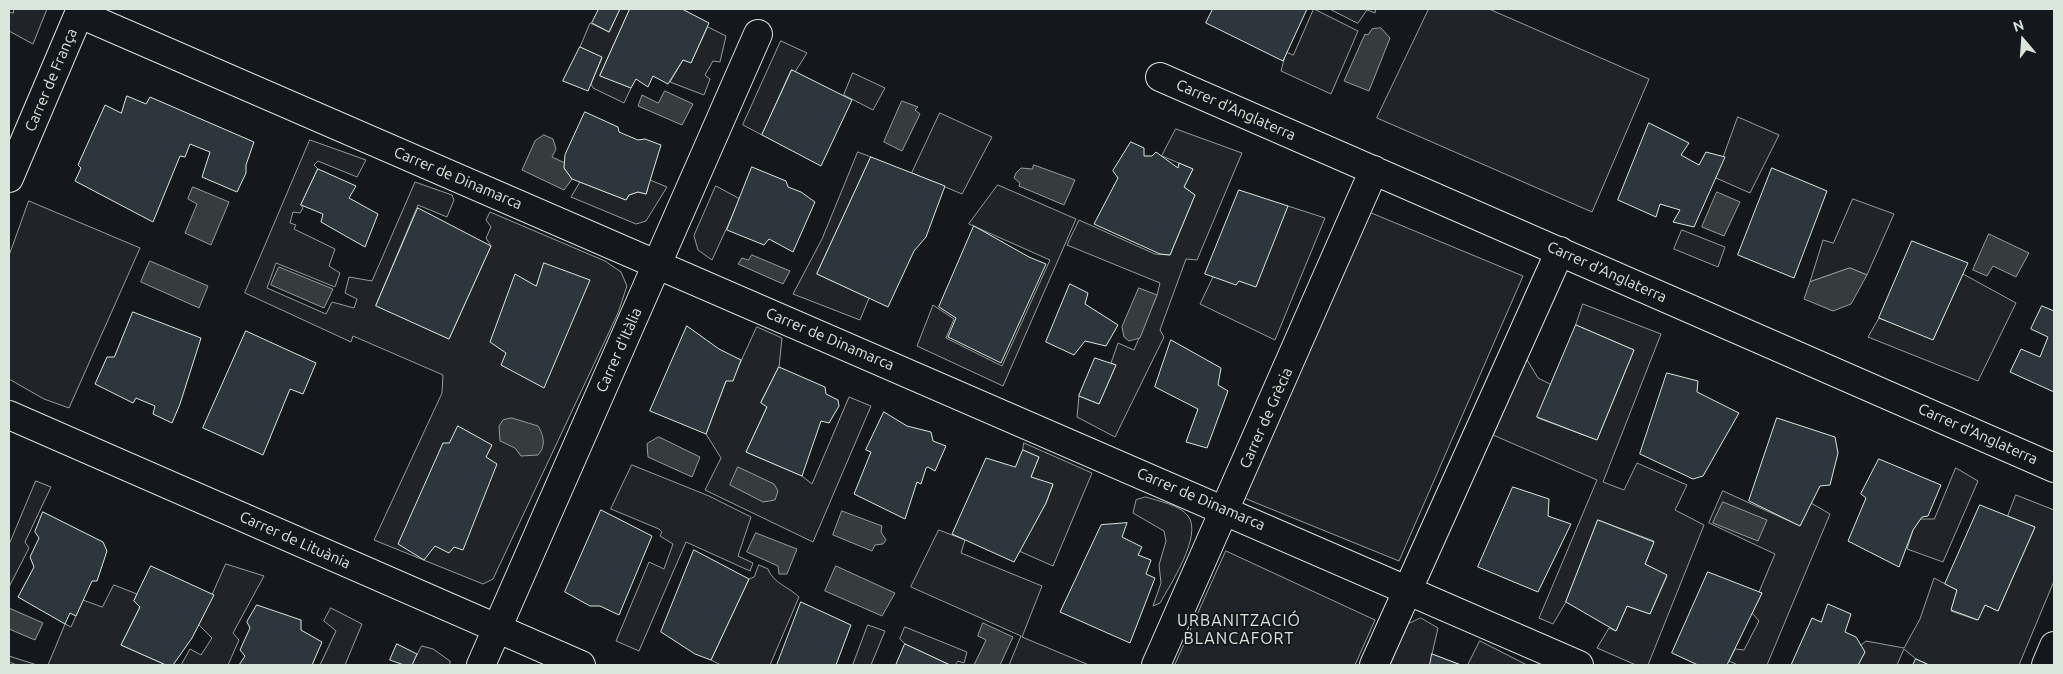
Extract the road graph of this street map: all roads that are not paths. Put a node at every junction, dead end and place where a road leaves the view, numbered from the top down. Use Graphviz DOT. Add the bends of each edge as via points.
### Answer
graph roads {
  1 [pos="80,11"];
  2 [pos="758,34"];
  3 [pos="1160,77"];
  4 [pos="1374,170"];
  5 [pos="9,178"];
  6 [pos="1560,251"];
  7 [pos="657,264"];
  8 [pos="9,415"];
  9 [pos="2054,468"];
  10 [pos="1226,510"];
  11 [pos="1408,589"];
  12 [pos="497,628"];
  13 [pos="2054,646"];
  14 [pos="481,665"];
  15 [pos="581,665"];
  16 [pos="1156,665"];
  17 [pos="1374,665"];
  18 [pos="1579,665"];
  19 [pos="2046,665"];
  1 -- 5 [label="street, Carrer de França"];
  1 -- 7 [label="street, Carrer de Dinamarca"];
  2 -- 7 [label="street, Carrer d'Itàlia"];
  3 -- 4 [label="street, Carrer d'Anglaterra"];
  4 -- 6 [label="street, Carrer d'Anglaterra"];
  4 -- 10 [label="street, Carrer de Grècia"];
  6 -- 9 [label="street, Carrer d'Anglaterra"];
  6 -- 11 [label="street"];
  7 -- 10 [label="street, Carrer de Dinamarca"];
  7 -- 12 [label="street, Carrer d'Itàlia"];
  8 -- 12 [label="street, Carrer de Lituània"];
  10 -- 11 [label="street, Carrer de Dinamarca"];
  10 -- 16 [label="street, Carrer de Grècia"];
  11 -- 17 [label="street"];
  11 -- 18 [label="street, Carrer de Dinamarca"];
  12 -- 14 [label="street, Carrer d'Itàlia"];
  12 -- 15 [label="street, Carrer de Lituània"];
  13 -- 19 [label="street"];
}
